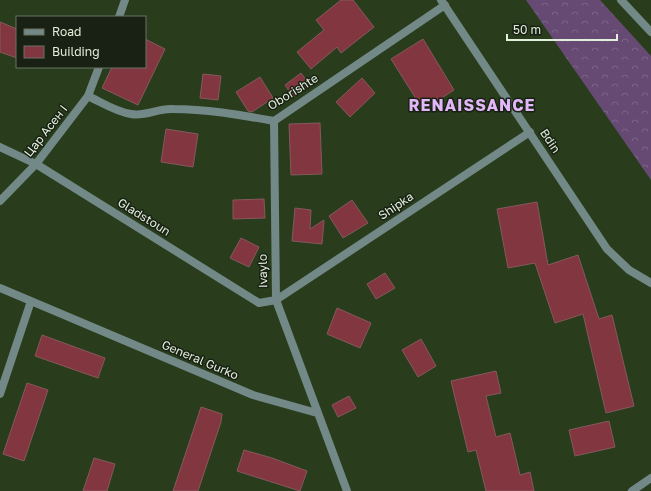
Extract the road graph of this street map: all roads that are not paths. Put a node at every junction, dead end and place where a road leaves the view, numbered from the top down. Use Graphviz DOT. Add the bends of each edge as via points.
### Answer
graph roads {
  1 [pos="125,0"];
  2 [pos="621,0"];
  3 [pos="443,2"];
  4 [pos="119,16"];
  5 [pos="651,32"];
  6 [pos="99,68"];
  7 [pos="88,96"];
  8 [pos="274,121"];
  9 [pos="530,132"];
  10 [pos="0,147"];
  11 [pos="36,164"];
  12 [pos="0,201"];
  13 [pos="651,282"];
  14 [pos="0,288"];
  15 [pos="276,300"];
  16 [pos="31,301"];
  17 [pos="0,394"];
  18 [pos="317,413"];
  19 [pos="651,478"];
  20 [pos="347,491"];
  21 [pos="632,491"];
  1 -- 4 [label="street"];
  2 -- 5 [label="street"];
  3 -- 8 [label="street, Oborishte"];
  3 -- 9 [label="street, Bdin"];
  6 -- 7 [label="street, Цар Асен I"];
  7 -- 8 [label="street, Oborishte" via="129,114 144,116 157,110 187,109 224,112"];
  7 -- 11 [label="street, Цар Асен I"];
  8 -- 15 [label="street, Ivaylo"];
  9 -- 13 [label="street, Bdin" via="607,249 629,270"];
  9 -- 15 [label="street, Shipka"];
  10 -- 11 [label="street, Gladstoun"];
  11 -- 12 [label="street, Цар Асен I"];
  11 -- 15 [label="street, Gladstoun" via="259,303"];
  14 -- 16 [label="street, General Gurko"];
  15 -- 18 [label="street, Ivaylo"];
  16 -- 17 [label="street"];
  16 -- 18 [label="street, General Gurko" via="253,395"];
  18 -- 20 [label="street"];
  19 -- 21 [label="street"];
}
